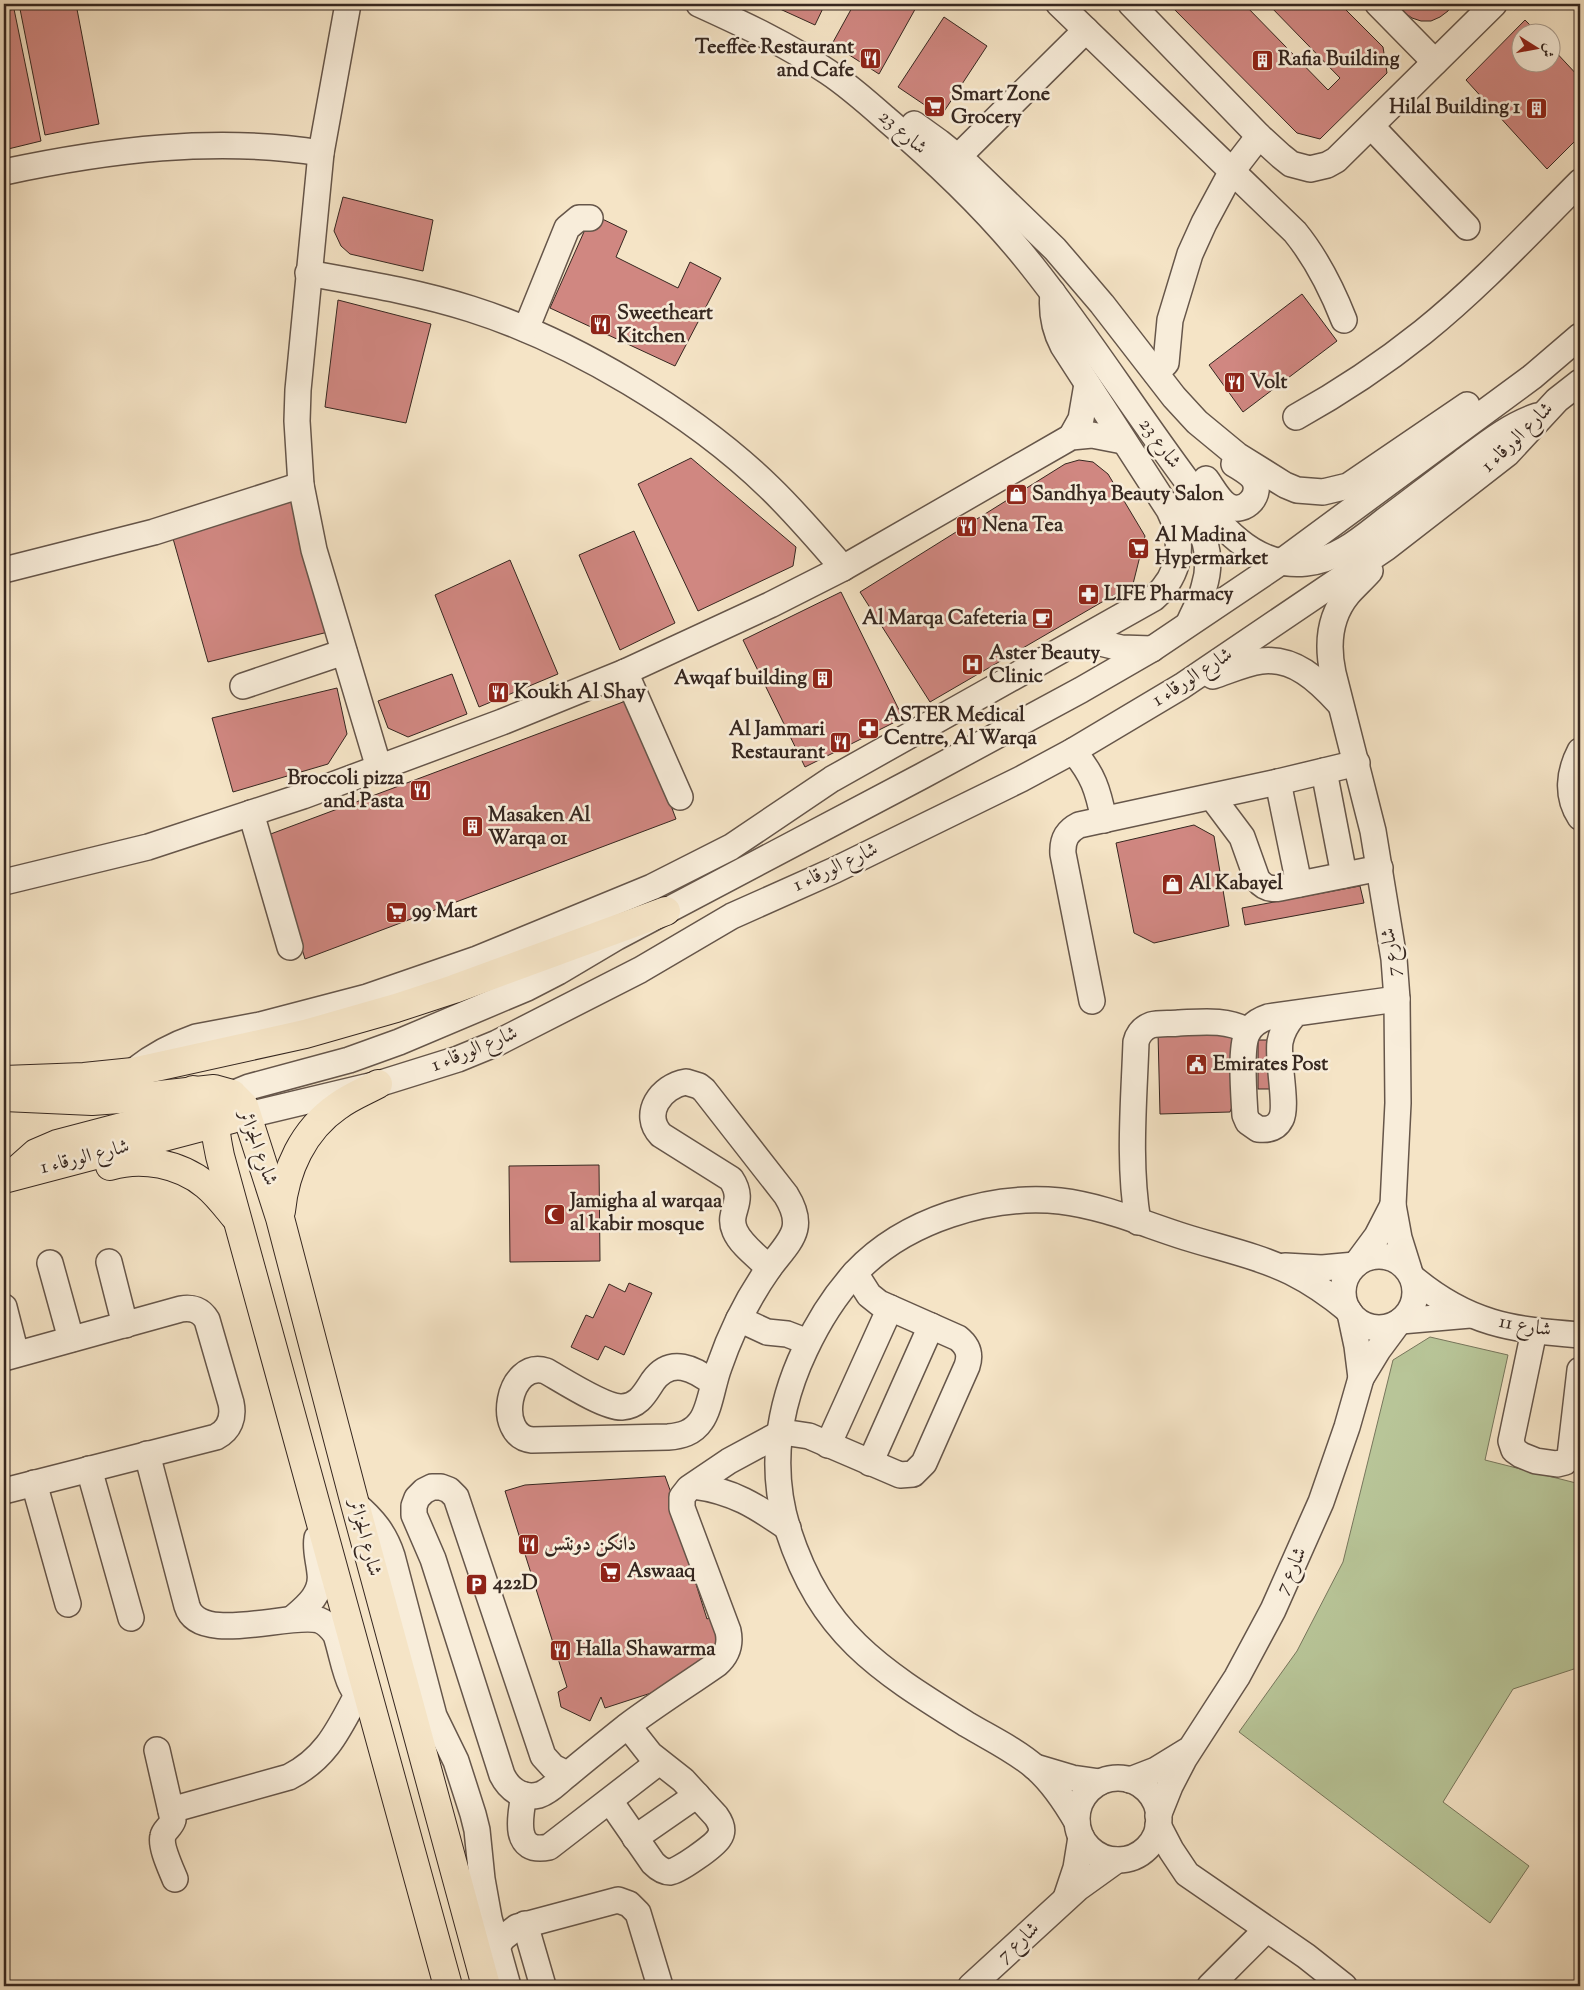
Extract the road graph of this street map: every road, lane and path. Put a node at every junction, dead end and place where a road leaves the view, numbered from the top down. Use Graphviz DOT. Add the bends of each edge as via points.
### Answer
graph roads {
  1 [pos="348,4"];
  2 [pos="699,4"];
  3 [pos="1059,4"];
  4 [pos="1131,4"];
  5 [pos="1378,4"];
  6 [pos="1494,4"];
  7 [pos="726,9"];
  8 [pos="1086,30"];
  9 [pos="1435,62"];
  10 [pos="843,82"];
  11 [pos="1371,126"];
  12 [pos="1258,136"];
  13 [pos="321,153"];
  14 [pos="958,157"];
  15 [pos="1232,171"];
  16 [pos="4,172"];
  17 [pos="1580,182"];
  18 [pos="588,222"];
  19 [pos="1467,227"];
  20 [pos="308,273"];
  21 [pos="1053,293"];
  22 [pos="1344,320"];
  23 [pos="529,331"];
  24 [pos="1580,336"];
  25 [pos="1090,344"];
  26 [pos="1156,373"];
  27 [pos="1532,377"];
  28 [pos="1580,382"];
  29 [pos="1087,384"];
  30 [pos="1174,397"];
  31 [pos="1544,413"];
  32 [pos="1296,418"];
  33 [pos="1071,437"];
  34 [pos="1124,441"];
  35 [pos="1164,451"];
  36 [pos="301,485"];
  37 [pos="1386,548"];
  38 [pos="1282,562"];
  39 [pos="843,568"];
  40 [pos="4,570"];
  41 [pos="1189,624"];
  42 [pos="1084,639"];
  43 [pos="1152,649"];
  44 [pos="344,652"];
  45 [pos="625,672"];
  46 [pos="243,686"];
  47 [pos="1182,686"];
  48 [pos="1340,704"];
  49 [pos="1073,751"];
  50 [pos="1580,751"];
  51 [pos="1357,763"];
  52 [pos="379,768"];
  53 [pos="1324,771"];
  54 [pos="1278,782"];
  55 [pos="680,797"];
  56 [pos="1212,797"];
  57 [pos="794,804"];
  58 [pos="251,813"];
  59 [pos="1580,817"];
  60 [pos="1104,820"];
  61 [pos="778,852"];
  62 [pos="1380,868"];
  63 [pos="1344,875"];
  64 [pos="4,882"];
  65 [pos="1299,884"];
  66 [pos="666,911"];
  67 [pos="290,947"];
  68 [pos="1397,999"];
  69 [pos="1092,1002"];
  70 [pos="1294,1014"];
  71 [pos="1248,1031"];
  72 [pos="133,1072"];
  73 [pos="4,1080"];
  74 [pos="378,1084"];
  75 [pos="193,1090"];
  76 [pos="4,1097"];
  77 [pos="240,1104"];
  78 [pos="214,1125"];
  79 [pos="8,1178"];
  80 [pos="1393,1205"];
  81 [pos="280,1218"];
  82 [pos="239,1222"];
  83 [pos="1138,1222"];
  84 [pos="109,1262"];
  85 [pos="50,1263"];
  86 [pos="1273,1264"];
  87 [pos="1356,1264"];
  88 [pos="769,1268"];
  89 [pos="855,1273"];
  90 [pos="1411,1274"];
  91 [pos="4,1307"];
  92 [pos="890,1308"];
  93 [pos="1349,1311"];
  94 [pos="1470,1315"];
  95 [pos="739,1319"];
  96 [pos="1400,1322"];
  97 [pos="124,1325"];
  98 [pos="931,1326"];
  99 [pos="1534,1332"];
  100 [pos="1580,1335"];
  101 [pos="71,1339"];
  102 [pos="804,1350"];
  103 [pos="10,1356"];
  104 [pos="1580,1370"];
  105 [pos="1361,1378"];
  106 [pos="713,1383"];
  107 [pos="779,1434"];
  108 [pos="828,1444"];
  109 [pos="147,1454"];
  110 [pos="870,1463"];
  111 [pos="89,1469"];
  112 [pos="34,1484"];
  113 [pos="694,1486"];
  114 [pos="4,1491"];
  115 [pos="355,1504"];
  116 [pos="322,1522"];
  117 [pos="788,1528"];
  118 [pos="441,1584"];
  119 [pos="402,1597"];
  120 [pos="68,1604"];
  121 [pos="131,1618"];
  122 [pos="292,1619"];
  123 [pos="453,1625"];
  124 [pos="413,1635"];
  125 [pos="365,1704"];
  126 [pos="628,1726"];
  127 [pos="1191,1748"];
  128 [pos="158,1750"];
  129 [pos="543,1756"];
  130 [pos="659,1762"];
  131 [pos="1035,1767"];
  132 [pos="567,1774"];
  133 [pos="1130,1780"];
  134 [pos="1100,1782"];
  135 [pos="534,1793"];
  136 [pos="697,1795"];
  137 [pos="610,1801"];
  138 [pos="171,1810"];
  139 [pos="1158,1820"];
  140 [pos="1079,1829"];
  141 [pos="635,1838"];
  142 [pos="1124,1859"];
  143 [pos="1187,1874"];
  144 [pos="175,1879"];
  145 [pos="1066,1898"];
  146 [pos="525,1924"];
  147 [pos="1266,1930"];
  148 [pos="497,1946"];
  149 [pos="448,1986"];
  150 [pos="486,1986"];
  151 [pos="508,1986"];
  152 [pos="543,1986"];
  153 [pos="660,1986"];
  154 [pos="971,1986"];
  155 [pos="1210,1986"];
  156 [pos="1344,1986"];
  1 -- 13 [label="street"];
  2 -- 7 [label="street, شارع 23"];
  3 -- 8 [label="street"];
  4 -- 12 [label="street"];
  5 -- 9 [label="street"];
  6 -- 9 [label="street"];
  7 -- 10 [label="street, شارع 23"];
  8 -- 14 [label="street"];
  8 -- 15 [label="street"];
  9 -- 11 [label="street"];
  10 -- 14 [label="street, شارع 23" via="906,118"];
  10 -- 21 [label="street, شارع 23" via="922,148 967,192"];
  11 -- 12 [label="street" via="1336,160 1310,169 1291,164"];
  11 -- 19 [label="street"];
  12 -- 15 [label="street"];
  13 -- 16 [label="street" via="252,146 155,148 95,154"];
  13 -- 20 [label="street"];
  14 -- 26 [label="street, شارع 23" via="1055,249"];
  15 -- 22 [label="street" via="1310,250 1331,286"];
  15 -- 26 [label="street" via="1190,254 1168,328 1166,363"];
  17 -- 32 [label="street" via="1424,331 1362,377"];
  18 -- 23 [label="street" via="575,228 566,244"];
  20 -- 23 [label="street" via="411,293 471,309"];
  20 -- 36 [label="street" via="298,390"];
  21 -- 25 [label="street, شارع 23"];
  21 -- 29 [label="street" via="1053,315 1058,336"];
  23 -- 39 [label="street" via="604,368 717,443 768,486"];
  24 -- 27 [label="street, شارع الورقاء 1"];
  25 -- 30 [label="street" via="1150,406 1223,502 1239,508 1249,504 1256,489 1252,478 1198,435"];
  25 -- 35 [label="street, شارع 23"];
  26 -- 30 [label="street, شارع 23"];
  27 -- 30 [label="street, شارع 23" via="1469,404 1354,482 1323,492 1297,490 1267,474 1217,439"];
  27 -- 38 [label="street, شارع الورقاء 1"];
  28 -- 31 [label="street, شارع الورقاء 1"];
  29 -- 33 [label="street" via="1083,410"];
  29 -- 34 [label="street"];
  31 -- 37 [label="street, شارع الورقاء 1" via="1507,454"];
  31 -- 38 [label="street, شارع 23" via="1493,439 1361,539 1334,555 1305,563"];
  33 -- 34 [label="street" via="1098,436"];
  33 -- 39 [label="street"];
  34 -- 42 [label="street" via="1170,510 1179,541 1178,562 1169,582 1154,598"];
  35 -- 38 [label="street, شارع 23" via="1224,528 1254,552"];
  35 -- 41 [label="street" via="1178,487 1201,530 1207,552 1205,586"];
  36 -- 40 [label="street" via="154,532"];
  36 -- 44 [label="street" via="314,550"];
  37 -- 47 [label="street, شارع الورقاء 1"];
  37 -- 48 [label="street, شارع 7" via="1348,594 1332,624 1330,661"];
  38 -- 41 [label="street, شارع الورقاء 1"];
  39 -- 45 [label="street"];
  41 -- 43 [label="street, شارع الورقاء 1"];
  42 -- 43 [label="street" via="1121,648"];
  42 -- 57 [label="street" via="832,779"];
  43 -- 61 [label="street, شارع الورقاء 1" via="931,772"];
  44 -- 46 [label="street"];
  44 -- 52 [label="street"];
  45 -- 52 [label="street"];
  45 -- 55 [label="street"];
  47 -- 48 [label="street, شارع 7" via="1247,664 1272,660 1307,672"];
  47 -- 49 [label="street, شارع الورقاء 1"];
  48 -- 51 [label="street, شارع 7"];
  49 -- 60 [label="street" via="1096,784"];
  49 -- 74 [label="street, شارع الورقاء 1" via="1021,779 732,916 640,970 497,1043"];
  50 -- 59 [label="street" via="1570,785"];
  51 -- 53 [label="street"];
  51 -- 62 [label="street, شارع 7"];
  52 -- 58 [label="street"];
  53 -- 54 [label="street"];
  53 -- 63 [label="street"];
  54 -- 56 [label="street"];
  54 -- 65 [label="street"];
  56 -- 60 [label="street"];
  56 -- 65 [label="street" via="1242,837 1260,883 1270,889"];
  57 -- 61 [label="street"];
  57 -- 72 [label="street" via="731,847 652,887 593,912 477,959 367,997 300,1016 196,1037 154,1056"];
  58 -- 64 [label="street" via="148,847"];
  58 -- 67 [label="street"];
  60 -- 69 [label="street" via="1073,828 1062,847"];
  61 -- 66 [label="street, شارع الورقاء 1"];
  62 -- 63 [label="street"];
  62 -- 68 [label="street, شارع 7"];
  63 -- 65 [label="street"];
  66 -- 72 [label="main road" via="378,1013 305,1034"];
  66 -- 77 [label="street, شارع الورقاء 1" via="542,980 432,1029 349,1060 249,1087"];
  68 -- 70 [label="street"];
  68 -- 80 [label="street, شارع 7" via="1398,1103"];
  70 -- 71 [label="street" via="1262,1019"];
  70 -- 71 [label="street" via="1280,1042 1283,1114 1271,1129 1258,1129 1248,1122 1245,1115 1244,1043"];
  71 -- 83 [label="street" via="1229,1023 1216,1022 1151,1025 1138,1036 1133,1157"];
  72 -- 73 [label="main road"];
  74 -- 77 [label="street, شارع الورقاء 1"];
  74 -- 81 [label="main road" via="338,1105 311,1131 292,1162"];
  75 -- 76 [label="main road, شارع الورقاء 1" via="92,1101"];
  75 -- 77 [label="main road, شارع الورقاء 1" via="214,1088"];
  75 -- 79 [label="main road" via="198,1097 194,1108 46,1148"];
  77 -- 78 [label="main road, شارع الجزائر" via="219,1108"];
  77 -- 81 [label="main road, شارع الجزائر"];
  78 -- 79 [label="main road, شارع الورقاء 1"];
  78 -- 82 [label="main road, شارع الجزائر"];
  79 -- 82 [label="main road" via="65,1174 130,1162 158,1163 187,1173 207,1185"];
  80 -- 87 [label="street, شارع 7" via="1378,1236"];
  80 -- 90 [label="street, شارع 7" via="1399,1238"];
  81 -- 115 [label="main road, شارع الجزائر"];
  82 -- 116 [label="main road, شارع الجزائر"];
  83 -- 86 [label="street"];
  83 -- 89 [label="street" via="1106,1210 1060,1201 989,1204 921,1226 881,1251"];
  84 -- 97 [label="street"];
  85 -- 101 [label="street"];
  86 -- 87 [label="street" via="1322,1268"];
  86 -- 93 [label="street" via="1305,1279"];
  87 -- 90 [label="street" via="1375,1255 1384,1256 1402,1263"];
  87 -- 93 [label="street" via="1344,1281 1343,1291"];
  88 -- 88 [label="street" via="795,1230 794,1208 704,1090 686,1082 673,1086 661,1094 654,1106 652,1119 657,1130 731,1179 738,1198 734,1230"];
  88 -- 95 [label="street"];
  89 -- 92 [label="street" via="869,1295"];
  89 -- 102 [label="street" via="832,1301"];
  90 -- 94 [label="street, شارع 11" via="1440,1299"];
  90 -- 96 [label="street" via="1416,1297"];
  91 -- 103 [label="street"];
  92 -- 98 [label="street"];
  92 -- 108 [label="street"];
  93 -- 96 [label="street" via="1372,1328 1390,1327"];
  93 -- 105 [label="street, شارع 7"];
  94 -- 96 [label="street, شارع 11"];
  94 -- 99 [label="street, شارع 11"];
  95 -- 102 [label="street" via="767,1332 787,1334"];
  95 -- 106 [label="street"];
  96 -- 105 [label="street, شارع 7"];
  97 -- 101 [label="street"];
  97 -- 109 [label="street" via="187,1308 199,1311 207,1320 232,1408 229,1425 221,1434"];
  98 -- 110 [label="street"];
  98 -- 110 [label="street" via="964,1342 969,1354 949,1407 924,1463 917,1471 907,1476 900,1475"];
  99 -- 100 [label="street, شارع 11"];
  99 -- 104 [label="street" via="1511,1441 1514,1450 1536,1461 1558,1464 1570,1456"];
  101 -- 103 [label="street"];
  102 -- 107 [label="street" via="788,1394"];
  105 -- 127 [label="street, شارع 7" via="1335,1464 1290,1575 1236,1678"];
  106 -- 106 [label="street" via="700,1424 677,1436 532,1440 518,1434 512,1426 510,1411 514,1391 520,1377 535,1369 546,1371 607,1405 622,1407 641,1399 659,1374 680,1366 696,1370"];
  107 -- 108 [label="street" via="800,1434"];
  107 -- 113 [label="street" via="729,1461"];
  107 -- 117 [label="street" via="778,1479"];
  108 -- 110 [label="street"];
  109 -- 111 [label="street"];
  109 -- 122 [label="street" via="191,1615 200,1622 224,1625"];
  111 -- 112 [label="street"];
  111 -- 121 [label="street"];
  112 -- 114 [label="street"];
  112 -- 120 [label="street"];
  113 -- 117 [label="street" via="741,1498"];
  113 -- 126 [label="street" via="682,1497 682,1508 728,1632 728,1650 717,1664"];
  115 -- 119 [label="street" via="386,1539"];
  115 -- 150 [label="main road, شارع الجزائر"];
  116 -- 122 [label="street" via="316,1539 320,1584 312,1600"];
  116 -- 125 [label="main road, شارع الجزائر"];
  117 -- 131 [label="street" via="816,1594 860,1650 897,1680"];
  118 -- 119 [label="street" via="419,1599"];
  118 -- 123 [label="street"];
  118 -- 129 [label="street" via="429,1546 414,1515 417,1498 432,1487 450,1490 460,1505"];
  119 -- 124 [label="street"];
  122 -- 125 [label="street" via="318,1620 331,1628 336,1635 347,1676"];
  123 -- 124 [label="street" via="427,1628"];
  123 -- 135 [label="street" via="502,1775 510,1788"];
  124 -- 148 [label="street" via="434,1716 456,1762 473,1814 484,1889"];
  125 -- 138 [label="street" via="321,1754 301,1771"];
  125 -- 149 [label="main road, شارع الجزائر"];
  126 -- 130 [label="street"];
  126 -- 132 [label="street"];
  127 -- 133 [label="street, شارع 7" via="1156,1770"];
  127 -- 139 [label="street, شارع 7" via="1170,1786"];
  128 -- 138 [label="street"];
  129 -- 132 [label="street" via="553,1767"];
  129 -- 135 [label="street" via="543,1775"];
  130 -- 136 [label="street"];
  130 -- 137 [label="street"];
  131 -- 134 [label="street"];
  131 -- 140 [label="street" via="1058,1793"];
  132 -- 135 [label="street"];
  133 -- 134 [label="street" via="1115,1778"];
  133 -- 139 [label="street" via="1147,1790 1157,1807"];
  134 -- 140 [label="street" via="1080,1803"];
  135 -- 137 [label="street" via="520,1830 529,1844 539,1848 554,1844"];
  136 -- 141 [label="street"];
  136 -- 141 [label="street" via="720,1821 721,1832 715,1843 680,1868 669,1872 658,1868"];
  137 -- 141 [label="street"];
  138 -- 144 [label="street" via="172,1824 164,1832 162,1841"];
  139 -- 142 [label="street" via="1156,1833 1146,1848"];
  139 -- 143 [label="street" via="1171,1850"];
  140 -- 142 [label="street" via="1092,1851 1100,1856"];
  140 -- 145 [label="street, شارع 7" via="1076,1868"];
  142 -- 143 [label="street" via="1160,1864"];
  142 -- 145 [label="street, شارع 7" via="1091,1878"];
  143 -- 147 [label="street"];
  145 -- 154 [label="street, شارع 7"];
  146 -- 148 [label="street" via="509,1931"];
  146 -- 152 [label="street"];
  146 -- 153 [label="street" via="606,1902 618,1900 629,1904 638,1913"];
  147 -- 155 [label="street"];
  147 -- 156 [label="street"];
  148 -- 151 [label="street"];
}
